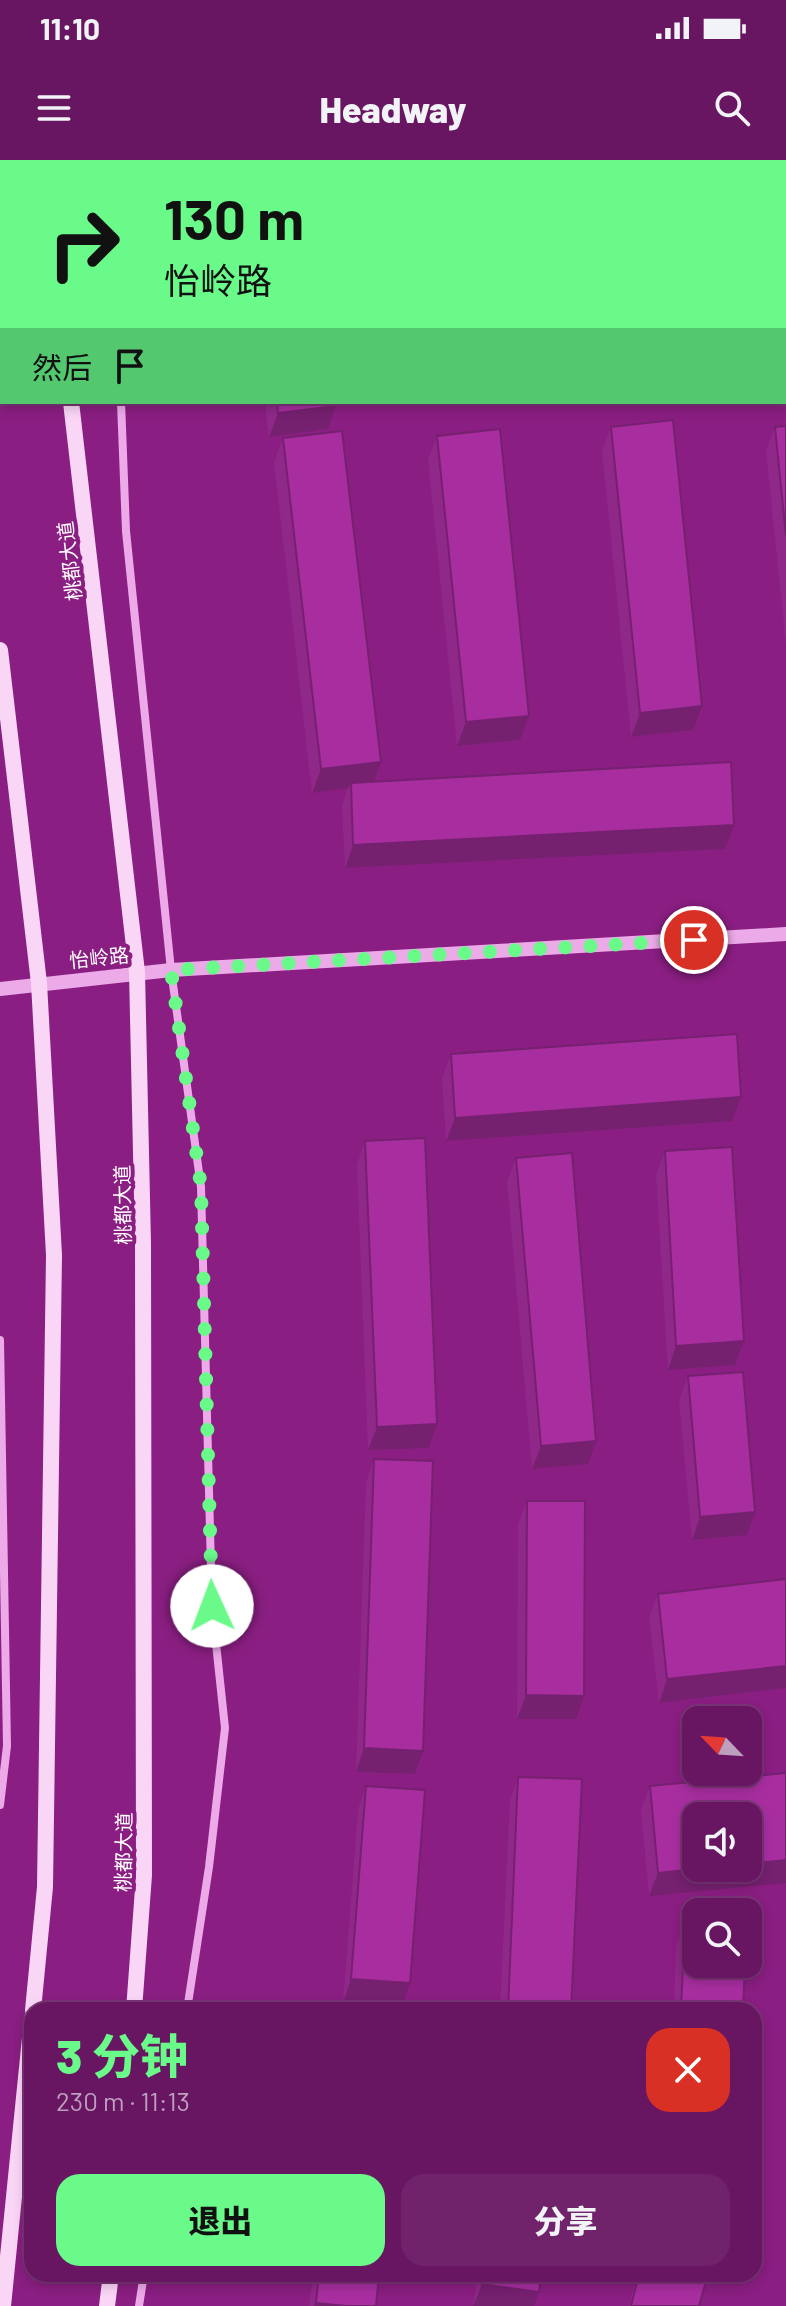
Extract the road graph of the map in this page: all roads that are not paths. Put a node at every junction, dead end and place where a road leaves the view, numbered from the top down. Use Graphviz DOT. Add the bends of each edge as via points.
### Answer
graph roads {
  1 [pos="71,404"];
  2 [pos="121,404"];
  3 [pos="0,650"];
  4 [pos="786,934"];
  5 [pos="171,970"];
  6 [pos="137,972"];
  7 [pos="39,983"];
  8 [pos="0,989"];
  9 [pos="0,1340"];
  10 [pos="0,1805"];
  11 [pos="34,2002"];
  12 [pos="135,2002"];
  13 [pos="188,2002"];
  14 [pos="24,2097"];
  15 [pos="110,2282"];
  16 [pos="143,2282"];
  17 [pos="3,2306"];
  18 [pos="107,2306"];
  19 [pos="139,2306"];
  1 -- 6 [label="main road, 桃都大道"];
  2 -- 5 [label="street" via="126,531"];
  3 -- 7 [label="main road"];
  4 -- 5 [label="street, 怡岭路"];
  5 -- 6 [label="street, 怡岭路"];
  5 -- 13 [label="street" via="201,1187 212,1606 225,1728"];
  6 -- 7 [label="street, 怡岭路"];
  6 -- 12 [label="main road, 桃都大道" via="144,1875"];
  7 -- 8 [label="street, 怡岭路"];
  7 -- 11 [label="main road" via="54,1255 45,1887"];
  9 -- 10 [label="street" via="7,1746"];
  14 -- 17 [label="main road"];
  15 -- 18 [label="main road"];
  16 -- 19 [label="street"];
}
